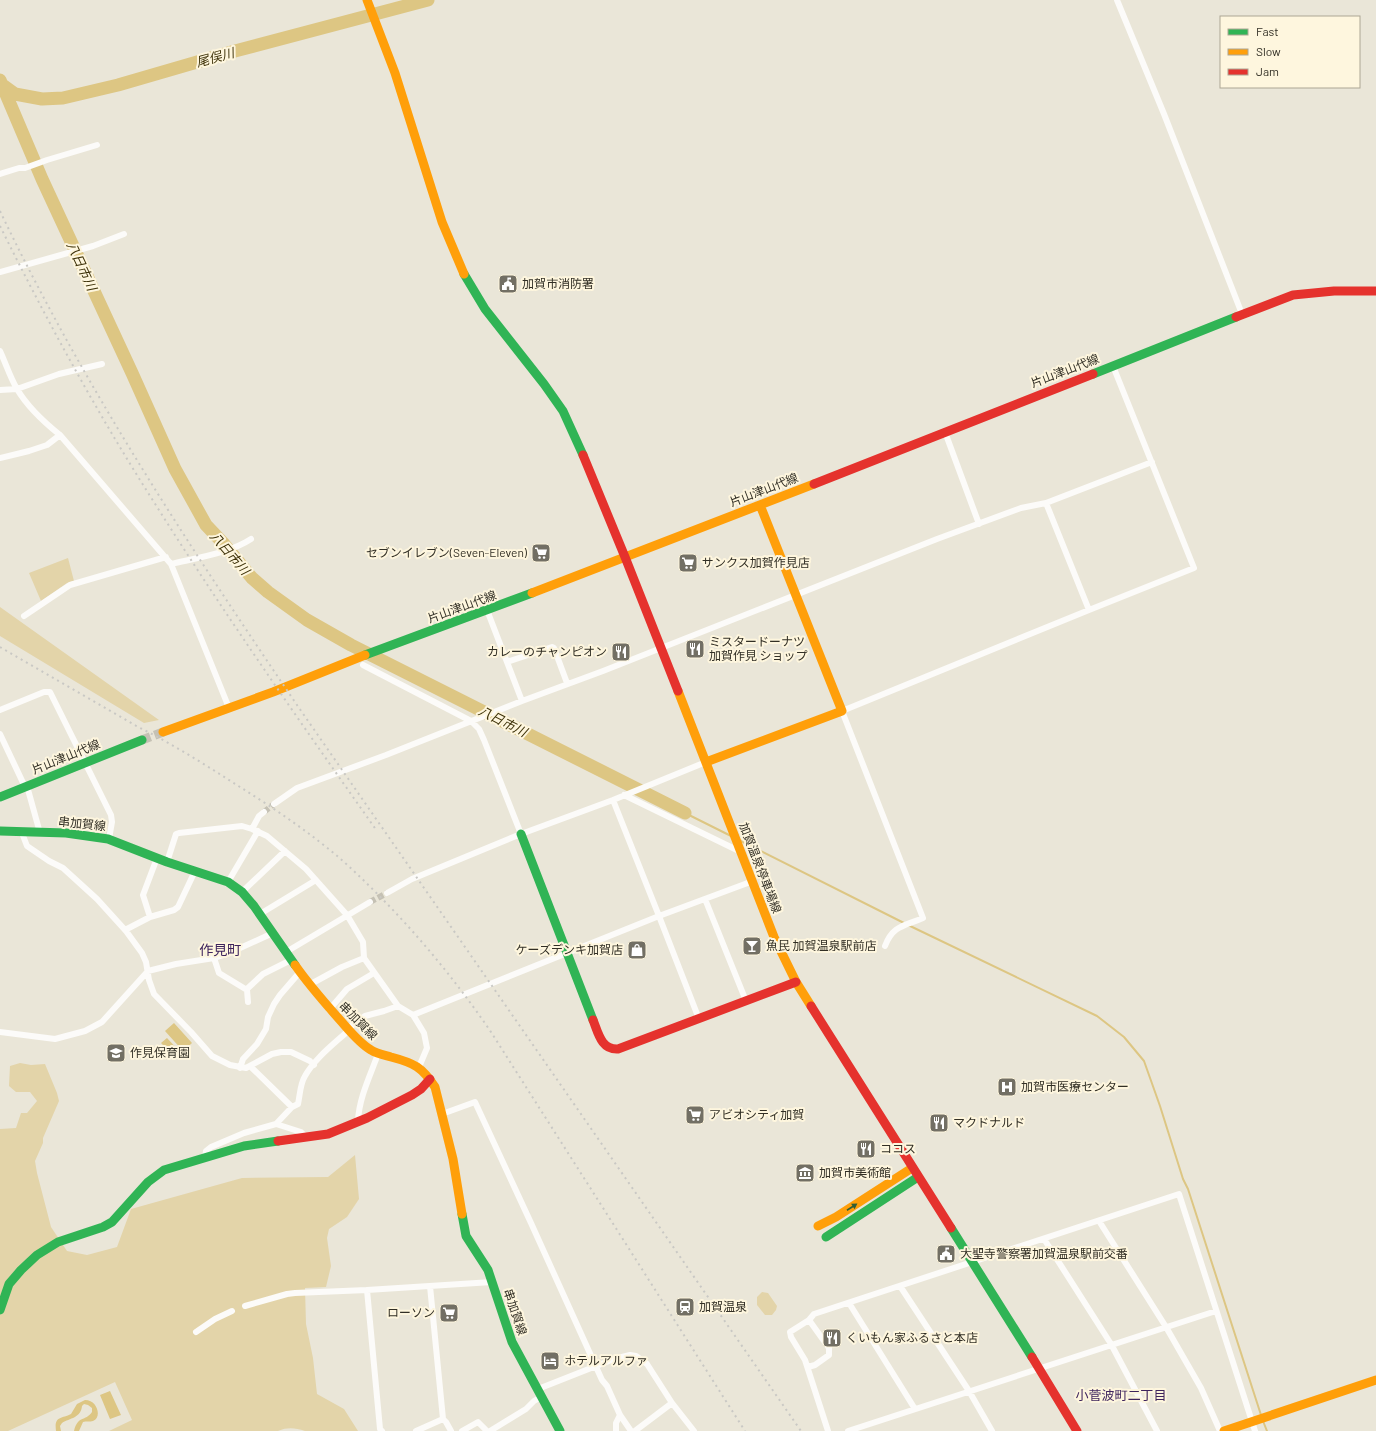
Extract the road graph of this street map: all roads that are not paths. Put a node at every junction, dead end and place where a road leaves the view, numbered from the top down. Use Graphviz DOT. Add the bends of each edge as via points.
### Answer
graph roads {
  1 [pos="1117,0"];
  2 [pos="369,4"];
  3 [pos="97,145"];
  4 [pos="0,174"];
  5 [pos="124,234"];
  6 [pos="0,272"];
  7 [pos="1376,291"];
  8 [pos="1242,314"];
  9 [pos="0,351"];
  10 [pos="102,364"];
  11 [pos="1113,366"];
  12 [pos="17,388"];
  13 [pos="0,390"];
  14 [pos="945,432"];
  15 [pos="60,435"];
  16 [pos="0,458"];
  17 [pos="1152,462"];
  18 [pos="1046,503"];
  19 [pos="760,505"];
  20 [pos="979,524"];
  21 [pos="250,539"];
  22 [pos="166,557"];
  23 [pos="625,557"];
  24 [pos="172,564"];
  25 [pos="796,595"];
  26 [pos="487,610"];
  27 [pos="1089,610"];
  28 [pos="24,616"];
  29 [pos="661,647"];
  30 [pos="360,661"];
  31 [pos="507,662"];
  32 [pos="568,683"];
  33 [pos="522,701"];
  34 [pos="229,708"];
  35 [pos="0,710"];
  36 [pos="842,711"];
  37 [pos="474,720"];
  38 [pos="163,732"];
  39 [pos="0,734"];
  40 [pos="142,740"];
  41 [pos="706,762"];
  42 [pos="84,763"];
  43 [pos="26,786"];
  44 [pos="626,794"];
  45 [pos="0,797"];
  46 [pos="614,800"];
  47 [pos="274,804"];
  48 [pos="264,812"];
  49 [pos="255,830"];
  50 [pos="0,831"];
  51 [pos="22,832"];
  52 [pos="40,833"];
  53 [pos="521,834"];
  54 [pos="109,839"];
  55 [pos="740,850"];
  56 [pos="285,851"];
  57 [pos="157,858"];
  58 [pos="167,862"];
  59 [pos="195,871"];
  60 [pos="316,880"];
  61 [pos="753,881"];
  62 [pos="228,882"];
  63 [pos="242,892"];
  64 [pos="387,893"];
  65 [pos="705,899"];
  66 [pos="370,902"];
  67 [pos="260,914"];
  68 [pos="346,915"];
  69 [pos="659,916"];
  70 [pos="150,917"];
  71 [pos="125,930"];
  72 [pos="273,933"];
  73 [pos="885,946"];
  74 [pos="286,952"];
  75 [pos="567,954"];
  76 [pos="214,958"];
  77 [pos="364,958"];
  78 [pos="291,960"];
  79 [pos="148,971"];
  80 [pos="374,972"];
  81 [pos="300,973"];
  82 [pos="796,982"];
  83 [pos="309,985"];
  84 [pos="247,990"];
  85 [pos="746,1001"];
  86 [pos="248,1002"];
  87 [pos="398,1006"];
  88 [pos="329,1010"];
  89 [pos="413,1015"];
  90 [pos="699,1018"];
  91 [pos="348,1030"];
  92 [pos="0,1032"];
  93 [pos="378,1054"];
  94 [pos="314,1065"];
  95 [pos="251,1066"];
  96 [pos="240,1068"];
  97 [pos="419,1068"];
  98 [pos="430,1079"];
  99 [pos="292,1107"];
  100 [pos="442,1114"];
  101 [pos="358,1122"];
  102 [pos="276,1124"];
  103 [pos="307,1138"];
  104 [pos="205,1157"];
  105 [pos="912,1168"];
  106 [pos="918,1177"];
  107 [pos="1099,1221"];
  108 [pos="818,1226"];
  109 [pos="826,1237"];
  110 [pos="1044,1239"];
  111 [pos="972,1262"];
  112 [pos="492,1282"];
  113 [pos="430,1286"];
  114 [pos="900,1286"];
  115 [pos="367,1290"];
  116 [pos="849,1303"];
  117 [pos="245,1306"];
  118 [pos="0,1310"];
  119 [pos="232,1310"];
  120 [pos="1216,1311"];
  121 [pos="809,1320"];
  122 [pos="1166,1327"];
  123 [pos="196,1332"];
  124 [pos="1111,1344"];
  125 [pos="596,1367"];
  126 [pos="808,1368"];
  127 [pos="1040,1369"];
  128 [pos="1376,1380"];
  129 [pos="969,1391"];
  130 [pos="540,1393"];
  131 [pos="672,1403"];
  132 [pos="915,1409"];
  133 [pos="620,1415"];
  134 [pos="443,1419"];
  135 [pos="1254,1427"];
  136 [pos="382,1431"];
  137 [pos="416,1431"];
  138 [pos="451,1431"];
  139 [pos="462,1431"];
  140 [pos="487,1431"];
  141 [pos="490,1431"];
  142 [pos="560,1431"];
  143 [pos="616,1431"];
  144 [pos="631,1431"];
  145 [pos="635,1431"];
  146 [pos="694,1431"];
  147 [pos="828,1431"];
  148 [pos="848,1431"];
  149 [pos="992,1431"];
  150 [pos="1077,1431"];
  151 [pos="1157,1431"];
  152 [pos="1220,1431"];
  153 [pos="1224,1431"];
  1 -- 8 [label="street"];
  2 -- 23 [label="main road, 加賀温泉停車場線" via="454,253 467,281 485,309 563,411"];
  3 -- 4 [label="street"];
  5 -- 6 [label="street" via="93,246"];
  7 -- 8 [label="main road, 片山津山代線" via="1337,290 1293,295"];
  8 -- 11 [label="main road, 片山津山代線"];
  9 -- 12 [label="street"];
  10 -- 12 [label="street" via="58,374"];
  11 -- 14 [label="main road, 片山津山代線"];
  11 -- 17 [label="street"];
  12 -- 13 [label="street"];
  12 -- 15 [label="street" via="47,425"];
  14 -- 19 [label="main road, 片山津山代線"];
  14 -- 20 [label="street"];
  15 -- 16 [label="street" via="47,445"];
  15 -- 22 [label="street"];
  17 -- 18 [label="street"];
  17 -- 27 [label="street" via="1194,568"];
  18 -- 20 [label="street" via="1021,508"];
  18 -- 27 [label="street"];
  19 -- 23 [label="main road, 片山津山代線"];
  19 -- 25 [label="main road"];
  20 -- 25 [label="street"];
  21 -- 24 [label="street" via="242,545"];
  22 -- 24 [label="street"];
  22 -- 28 [label="street" via="70,585"];
  23 -- 26 [label="main road, 片山津山代線"];
  23 -- 29 [label="main road, 加賀温泉停車場線"];
  24 -- 34 [label="street"];
  25 -- 29 [label="street"];
  25 -- 36 [label="main road"];
  26 -- 30 [label="main road, 片山津山代線" via="381,648"];
  26 -- 31 [label="street"];
  27 -- 36 [label="street"];
  29 -- 32 [label="street"];
  29 -- 41 [label="main road, 加賀温泉停車場線"];
  30 -- 34 [label="main road, 片山津山代線"];
  30 -- 37 [label="street"];
  31 -- 32 [label="street" via="552,647"];
  31 -- 33 [label="street"];
  32 -- 33 [label="street"];
  33 -- 37 [label="street"];
  34 -- 38 [label="main road, 片山津山代線"];
  35 -- 42 [label="street" via="44,692 50,692"];
  36 -- 41 [label="main road"];
  36 -- 73 [label="street" via="923,918 890,934"];
  37 -- 47 [label="street" via="297,788"];
  37 -- 53 [label="street"];
  39 -- 43 [label="street"];
  40 -- 42 [label="main road, 片山津山代線"];
  41 -- 44 [label="street"];
  41 -- 55 [label="main road, 加賀温泉停車場線"];
  42 -- 43 [label="main road, 片山津山代線"];
  42 -- 54 [label="street" via="111,815"];
  43 -- 45 [label="main road, 片山津山代線"];
  43 -- 52 [label="street"];
  44 -- 46 [label="street"];
  44 -- 55 [label="street"];
  46 -- 53 [label="street"];
  46 -- 69 [label="street"];
  48 -- 49 [label="street" via="258,816"];
  49 -- 56 [label="street"];
  49 -- 58 [label="street" via="242,826 176,834"];
  49 -- 62 [label="street"];
  50 -- 51 [label="main road, 串加賀線"];
  51 -- 52 [label="main road, 串加賀線"];
  51 -- 71 [label="street" via="27,846 63,868 97,899"];
  52 -- 54 [label="main road, 串加賀線" via="66,833"];
  53 -- 64 [label="street" via="412,879"];
  53 -- 75 [label="main road"];
  54 -- 57 [label="main road, 串加賀線"];
  55 -- 61 [label="main road, 加賀温泉停車場線"];
  56 -- 60 [label="street"];
  56 -- 63 [label="street"];
  57 -- 58 [label="main road, 串加賀線"];
  57 -- 70 [label="street" via="143,895"];
  58 -- 59 [label="main road, 串加賀線"];
  59 -- 62 [label="main road, 串加賀線"];
  59 -- 70 [label="street" via="178,907"];
  60 -- 67 [label="street"];
  60 -- 68 [label="street"];
  61 -- 65 [label="street"];
  61 -- 82 [label="main road, 加賀温泉停車場線" via="774,938"];
  62 -- 63 [label="main road, 串加賀線"];
  63 -- 67 [label="main road, 串加賀線"];
  65 -- 69 [label="street"];
  65 -- 85 [label="street"];
  66 -- 68 [label="street"];
  67 -- 72 [label="main road, 串加賀線"];
  68 -- 74 [label="street"];
  68 -- 77 [label="street" via="363,942"];
  69 -- 75 [label="street"];
  69 -- 90 [label="street"];
  70 -- 71 [label="street"];
  71 -- 79 [label="street" via="142,953"];
  72 -- 74 [label="main road, 串加賀線"];
  72 -- 76 [label="street"];
  74 -- 78 [label="main road, 串加賀線"];
  75 -- 89 [label="street"];
  75 -- 90 [label="main road" via="601,1040 608,1048 618,1049"];
  76 -- 79 [label="street"];
  76 -- 84 [label="street" via="219,973"];
  77 -- 80 [label="street"];
  77 -- 83 [label="street"];
  78 -- 81 [label="main road, 串加賀線"];
  78 -- 84 [label="street" via="263,974"];
  79 -- 92 [label="street" via="102,1022 85,1031 55,1039"];
  79 -- 96 [label="street" via="154,994 212,1056"];
  80 -- 87 [label="street"];
  80 -- 88 [label="street" via="347,989"];
  81 -- 83 [label="main road, 串加賀線"];
  81 -- 96 [label="street" via="277,999 271,1009 266,1029 243,1059"];
  82 -- 85 [label="main road"];
  82 -- 105 [label="main road, 加賀温泉停車場線"];
  83 -- 88 [label="main road, 串加賀線"];
  84 -- 86 [label="street"];
  85 -- 90 [label="main road"];
  87 -- 89 [label="street"];
  87 -- 91 [label="street" via="365,1016"];
  88 -- 91 [label="main road, 串加賀線"];
  89 -- 97 [label="street" via="424,1033 427,1048"];
  91 -- 93 [label="main road, 串加賀線"];
  91 -- 94 [label="street"];
  93 -- 97 [label="main road, 串加賀線" via="406,1061"];
  93 -- 101 [label="street" via="364,1089 358,1110"];
  94 -- 95 [label="street" via="310,1060 291,1052 281,1052"];
  94 -- 99 [label="street" via="305,1076 298,1104"];
  95 -- 96 [label="street"];
  95 -- 99 [label="street"];
  97 -- 98 [label="main road, 串加賀線"];
  98 -- 100 [label="main road, 串加賀線" via="435,1087"];
  98 -- 101 [label="main road" via="412,1095"];
  99 -- 102 [label="street"];
  100 -- 112 [label="main road, 串加賀線" via="456,1173 466,1236 483,1261"];
  100 -- 125 [label="street" via="475,1102"];
  101 -- 103 [label="main road" via="328,1134"];
  102 -- 103 [label="street" via="301,1132"];
  102 -- 104 [label="street" via="211,1147 206,1151"];
  103 -- 104 [label="main road" via="244,1146"];
  104 -- 118 [label="main road" via="160,1172 112,1222 58,1242 37,1255 9,1284"];
  105 -- 106 [label="main road, 加賀温泉停車場線"];
  108 -- 105 [label="main road, one-way"];
  106 -- 109 [label="main road"];
  106 -- 111 [label="main road, 加賀温泉停車場線"];
  107 -- 110 [label="street"];
  107 -- 120 [label="street" via="1179,1194"];
  107 -- 122 [label="street"];
  110 -- 111 [label="street"];
  110 -- 124 [label="street"];
  111 -- 114 [label="street"];
  111 -- 127 [label="main road, 加賀温泉停車場線"];
  112 -- 113 [label="street"];
  112 -- 130 [label="main road, 串加賀線" via="507,1330"];
  113 -- 115 [label="street"];
  113 -- 134 [label="street"];
  114 -- 116 [label="street"];
  114 -- 129 [label="street"];
  115 -- 117 [label="street" via="287,1294"];
  115 -- 136 [label="street"];
  116 -- 121 [label="street" via="814,1314"];
  116 -- 132 [label="street"];
  119 -- 123 [label="street"];
  120 -- 122 [label="street"];
  120 -- 135 [label="street"];
  121 -- 126 [label="street" via="790,1332"];
  121 -- 126 [label="street" via="829,1348 829,1355"];
  122 -- 124 [label="street"];
  122 -- 152 [label="street" via="1201,1388"];
  124 -- 127 [label="street"];
  124 -- 151 [label="street"];
  125 -- 130 [label="street"];
  125 -- 131 [label="street" via="614,1359 636,1356 647,1364"];
  125 -- 133 [label="street"];
  126 -- 147 [label="street"];
  127 -- 129 [label="street"];
  127 -- 150 [label="main road, 加賀温泉停車場線"];
  128 -- 135 [label="main road"];
  129 -- 132 [label="street"];
  129 -- 149 [label="street"];
  130 -- 141 [label="street" via="526,1409"];
  130 -- 142 [label="main road, 串加賀線"];
  131 -- 145 [label="street"];
  131 -- 146 [label="street"];
  132 -- 148 [label="street"];
  133 -- 143 [label="street"];
  133 -- 144 [label="street"];
  134 -- 137 [label="street"];
  134 -- 138 [label="street"];
  135 -- 153 [label="main road"];
  139 -- 140 [label="street" via="478,1422"];
}
